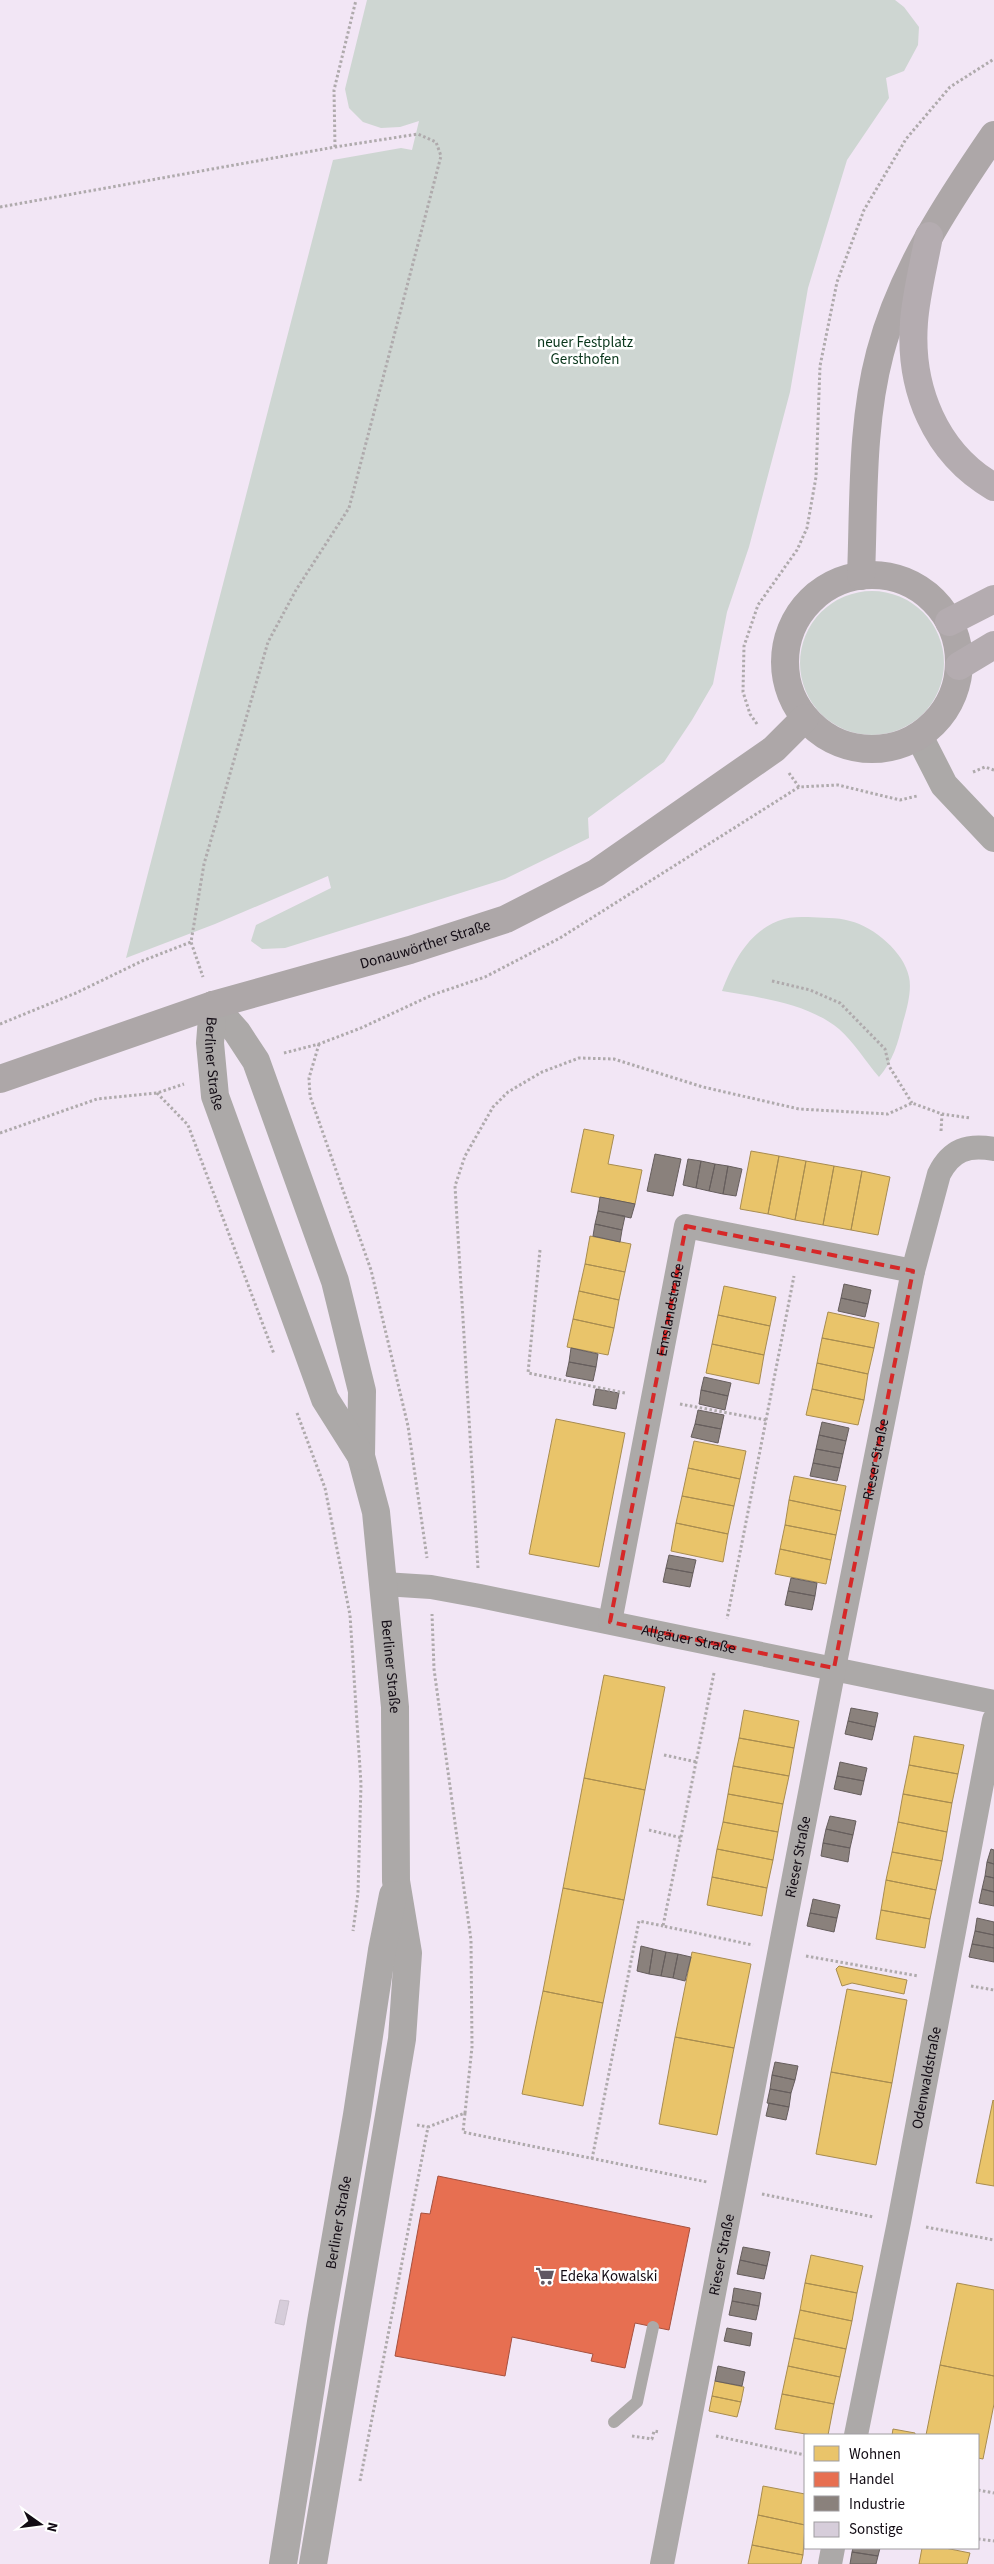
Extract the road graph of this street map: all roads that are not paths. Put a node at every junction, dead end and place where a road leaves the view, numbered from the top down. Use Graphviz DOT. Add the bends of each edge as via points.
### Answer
graph roads {
  1 [pos="994,135"];
  2 [pos="929,236"];
  3 [pos="994,487"];
  4 [pos="861,576"];
  5 [pos="994,599"];
  6 [pos="949,622"];
  7 [pos="994,645"];
  8 [pos="959,666"];
  9 [pos="805,718"];
  10 [pos="919,736"];
  11 [pos="994,838"];
  12 [pos="213,1005"];
  13 [pos="0,1079"];
  14 [pos="994,1149"];
  15 [pos="913,1271"];
  16 [pos="362,1456"];
  17 [pos="384,1584"];
  18 [pos="610,1622"];
  19 [pos="834,1668"];
  20 [pos="994,1702"];
  21 [pos="994,1720"];
  22 [pos="396,1882"];
  23 [pos="653,2327"];
  24 [pos="614,2422"];
  25 [pos="856,2434"];
  26 [pos="833,2549"];
  27 [pos="283,2564"];
  28 [pos="313,2564"];
  29 [pos="662,2564"];
  30 [pos="830,2564"];
  1 -- 2 [label="main road"];
  2 -- 3 [label="highway" via="914,322 918,383 926,411 940,436 960,462"];
  2 -- 4 [label="main road" via="894,312 880,353 870,404"];
  4 -- 6 [label="main road" via="891,577 919,588 941,609"];
  4 -- 9 [label="main road" via="846,579 819,593 798,615 791,628 785,674"];
  5 -- 6 [label="highway"];
  6 -- 8 [label="main road" via="958,650"];
  7 -- 8 [label="highway"];
  8 -- 10 [label="main road" via="957,681 945,709"];
  9 -- 10 [label="main road" via="825,736 853,748 883,749"];
  9 -- 12 [label="main road, Donauwörther Straße" via="774,750 596,873 506,919 410,950"];
  10 -- 11 [label="street" via="944,785"];
  12 -- 13 [label="main road, Donauwörther Straße"];
  12 -- 16 [label="street, Berliner Straße" via="210,1042 215,1096 325,1399"];
  12 -- 16 [label="street, Berliner Straße" via="256,1060 319,1232 342,1306 362,1391"];
  14 -- 15 [label="street, Rieser Straße" via="968,1147 950,1156 939,1174"];
  15 -- 18 [label="street, Emslandstraße" via="686,1226"];
  15 -- 19 [label="street, Rieser Straße"];
  16 -- 17 [label="street, Berliner Straße" via="376,1512"];
  17 -- 18 [label="street, Allgäuer Straße" via="430,1587"];
  17 -- 22 [label="street, Berliner Straße" via="395,1707"];
  18 -- 19 [label="street, Allgäuer Straße"];
  19 -- 20 [label="street, Allgäuer Straße"];
  19 -- 29 [label="street, Rieser Straße"];
  21 -- 25 [label="street, Odenwaldstraße"];
  22 -- 27 [label="street, Berliner Straße" via="382,1950"];
  22 -- 28 [label="street, Berliner Straße" via="408,1953 402,2039"];
  23 -- 24 [label="lane" via="637,2402"];
  26 -- 30 [label="street"];
}
